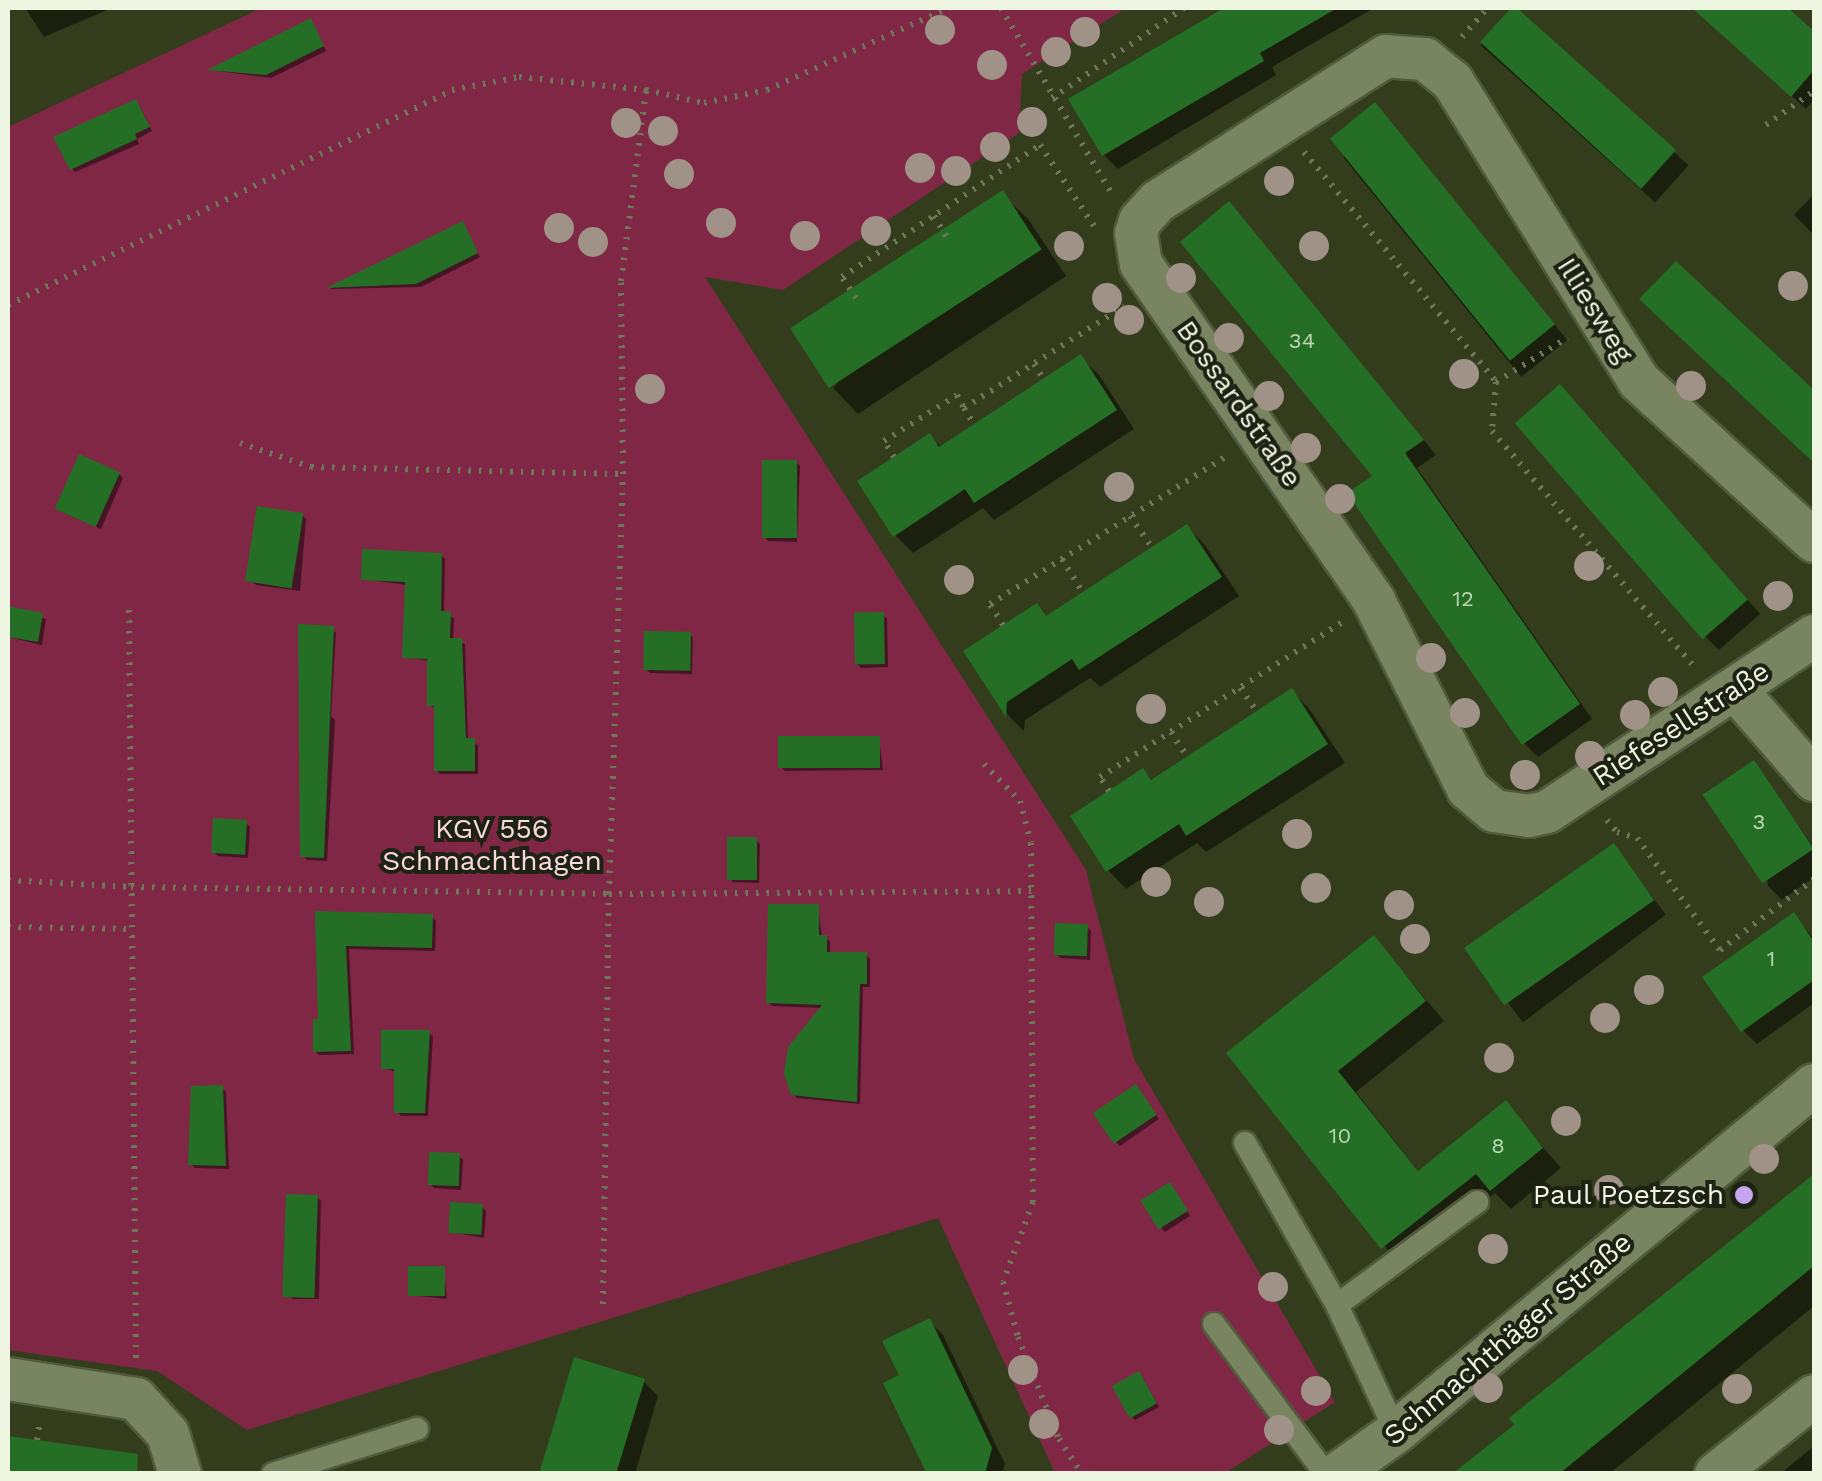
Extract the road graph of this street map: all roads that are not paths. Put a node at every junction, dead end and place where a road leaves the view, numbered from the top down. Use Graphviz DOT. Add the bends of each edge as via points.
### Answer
graph roads {
  1 [pos="1120,238"];
  2 [pos="1814,541"];
  3 [pos="1814,636"];
  4 [pos="1728,694"];
  5 [pos="1814,780"];
  6 [pos="1564,801"];
  7 [pos="1814,1085"];
  8 [pos="1245,1143"];
  9 [pos="1477,1202"];
  10 [pos="1337,1305"];
  11 [pos="1214,1324"];
  12 [pos="8,1380"];
  13 [pos="1814,1396"];
  14 [pos="417,1429"];
  15 [pos="1392,1450"];
  16 [pos="180,1474"];
  17 [pos="273,1474"];
  18 [pos="1326,1474"];
  19 [pos="1338,1474"];
  20 [pos="1716,1474"];
  1 -- 2 [label="street, Illiesweg" via="1158,202 1386,56 1411,55 1438,66 1639,380"];
  1 -- 6 [label="street, Bossardstraße" via="1374,601 1468,789 1511,816"];
  3 -- 4 [label="street, Riefesellstraße"];
  4 -- 5 [label="street"];
  4 -- 6 [label="street, Riefesellstraße"];
  7 -- 15 [label="street, Schmachthäger Straße"];
  8 -- 10 [label="lane"];
  9 -- 10 [label="lane"];
  10 -- 15 [label="lane"];
  11 -- 18 [label="lane"];
  12 -- 16 [label="street" via="136,1399 168,1434"];
  13 -- 20 [label="street"];
  14 -- 17 [label="lane"];
  15 -- 19 [label="street, Schmachthäger Straße"];
}
